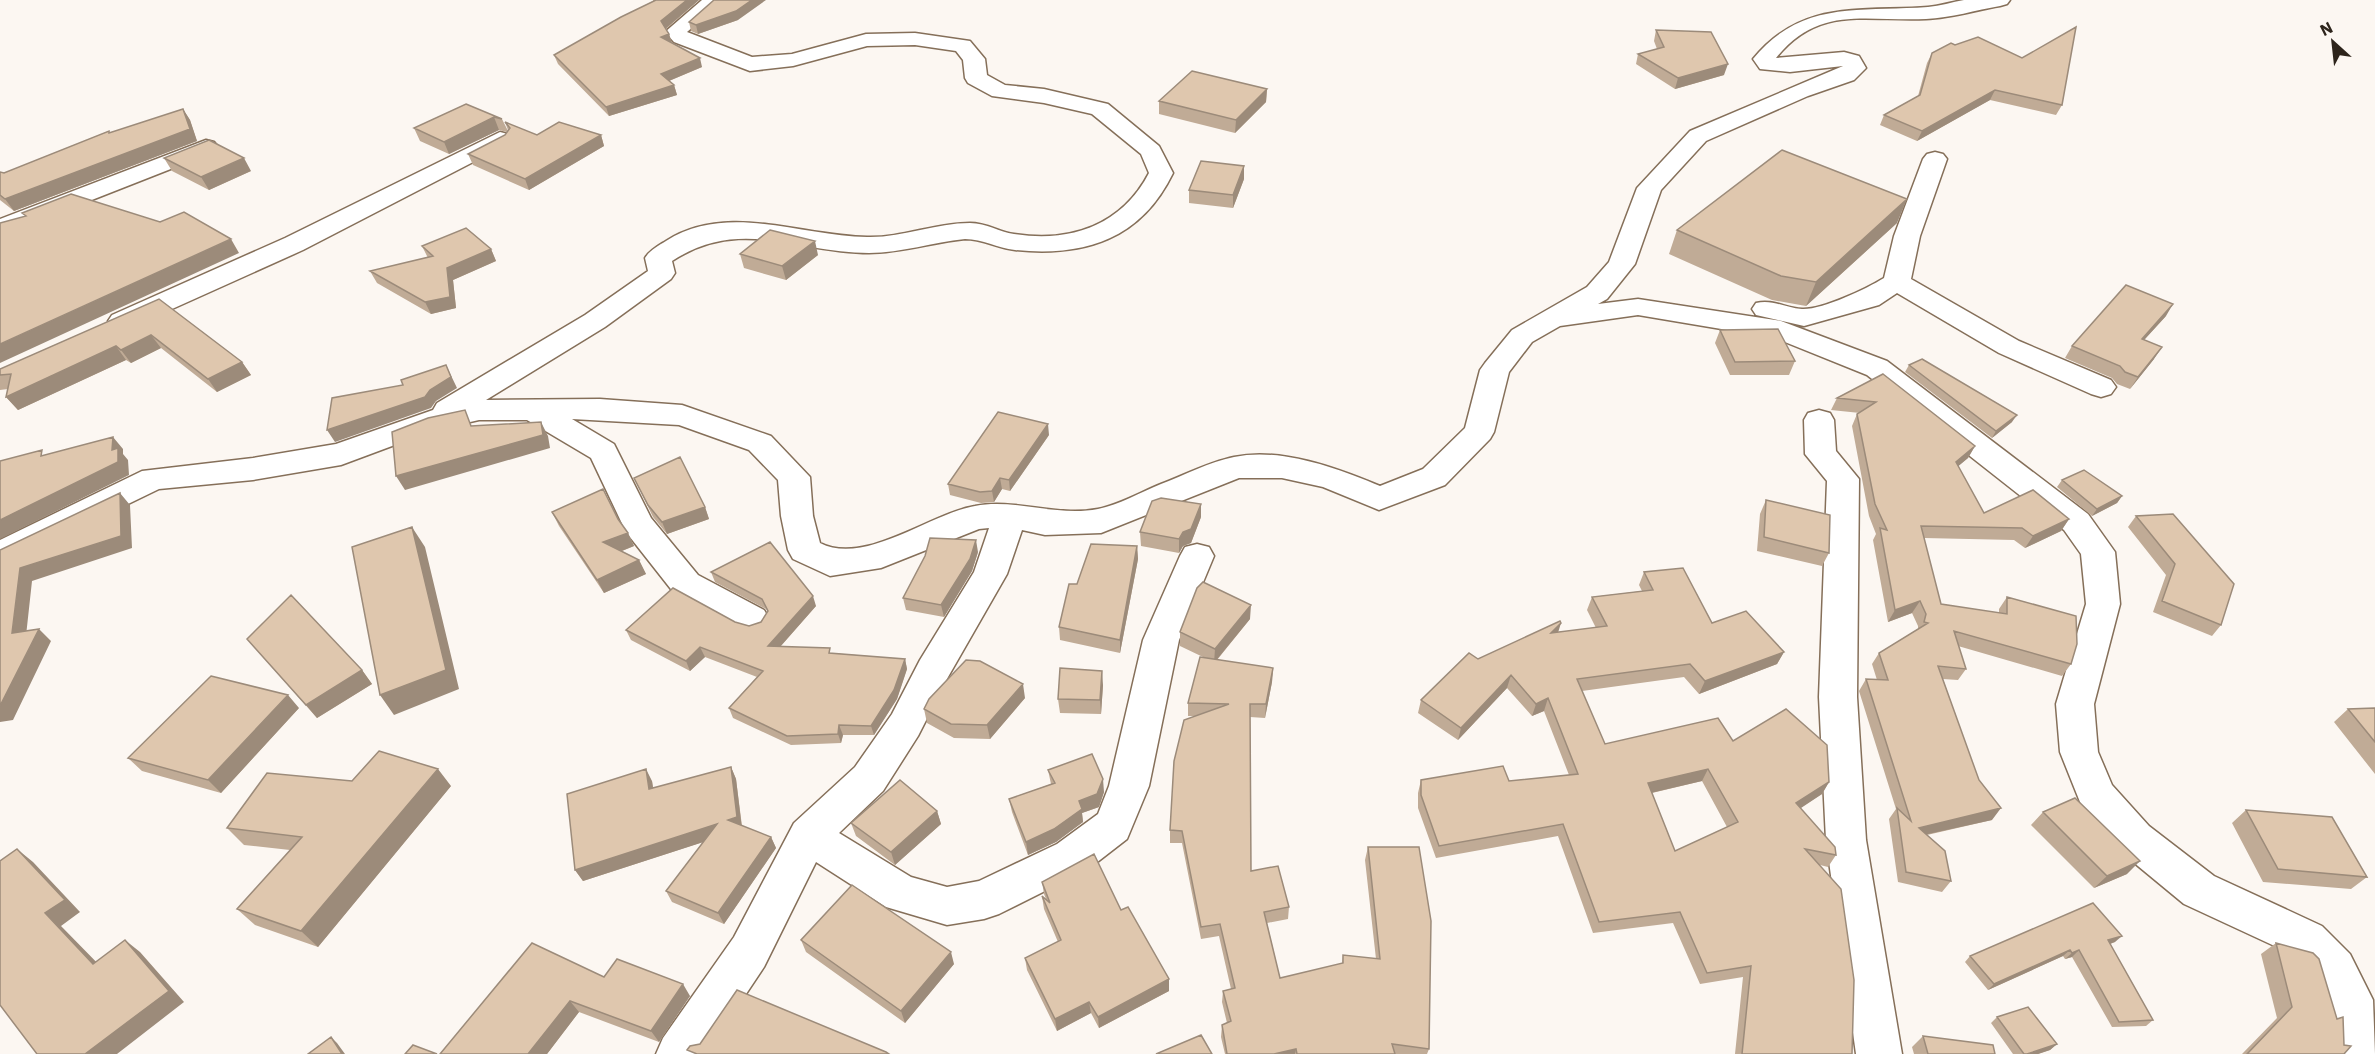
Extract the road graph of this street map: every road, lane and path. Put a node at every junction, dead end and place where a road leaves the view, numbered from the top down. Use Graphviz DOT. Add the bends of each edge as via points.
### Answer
graph roads {
  1 [pos="714,0"];
  2 [pos="2000,0"];
  3 [pos="500,139"];
  4 [pos="206,147"];
  5 [pos="1935,159"];
  6 [pos="0,228"];
  7 [pos="1897,282"];
  8 [pos="1597,294"];
  9 [pos="1554,318"];
  10 [pos="98,332"];
  11 [pos="2101,387"];
  12 [pos="531,410"];
  13 [pos="1819,420"];
  14 [pos="428,421"];
  15 [pos="1010,516"];
  16 [pos="0,554"];
  17 [pos="1197,556"];
  18 [pos="752,620"];
  19 [pos="808,836"];
  20 [pos="679,1054"];
  21 [pos="1879,1054"];
  22 [pos="2352,1054"];
  1 -- 14 [label="street" via="675,32 681,38 750,64 793,60 866,40 915,39 963,45 974,59 976,78 1000,92 1044,96 1100,109 1151,151 1161,173 1154,191 1133,214 1101,236 1067,243 1010,242 980,231 867,245 753,229 719,229 677,242 658,258 662,273 595,321"];
  2 -- 8 [label="street" via="1928,13 1819,16 1781,38 1764,59 1768,64 1844,58 1855,68 1698,136 1649,188 1623,264"];
  3 -- 10 [label="street" via="294,244"];
  4 -- 6 [label="street"];
  5 -- 7 [label="street" via="1899,256"];
  7 -- 8 [label="street" via="1869,299 1804,318 1701,297"];
  7 -- 11 [label="street" via="2009,346"];
  8 -- 9 [label="street"];
  9 -- 15 [label="street" via="1522,336 1495,370 1479,432 1434,477 1380,499 1331,478 1282,467 1236,467 1101,521 1045,523"];
  9 -- 22 [label="street" via="1638,307 1781,330 1877,368 2076,522 2098,552 2103,604 2075,704 2079,752 2096,795 2135,839 2199,890 2273,923 2314,947 2335,969 2351,1000"];
  12 -- 14 [label="street" via="479,410"];
  12 -- 15 [label="street" via="600,409 682,415 760,443 794,477 797,516 806,550 830,563 869,559 976,517"];
  12 -- 18 [label="street" via="603,451 638,524 686,584"];
  13 -- 21 [label="street" via="1821,454 1843,479 1838,697 1845,816"];
  14 -- 16 [label="street" via="341,454 253,469 153,479"];
  15 -- 19 [label="street" via="990,574 905,725 869,779"];
  17 -- 19 [label="street" via="1161,640 1129,786 1113,826 1072,857 984,900 947,906 901,893"];
  19 -- 20 [label="street" via="749,952"];
}
